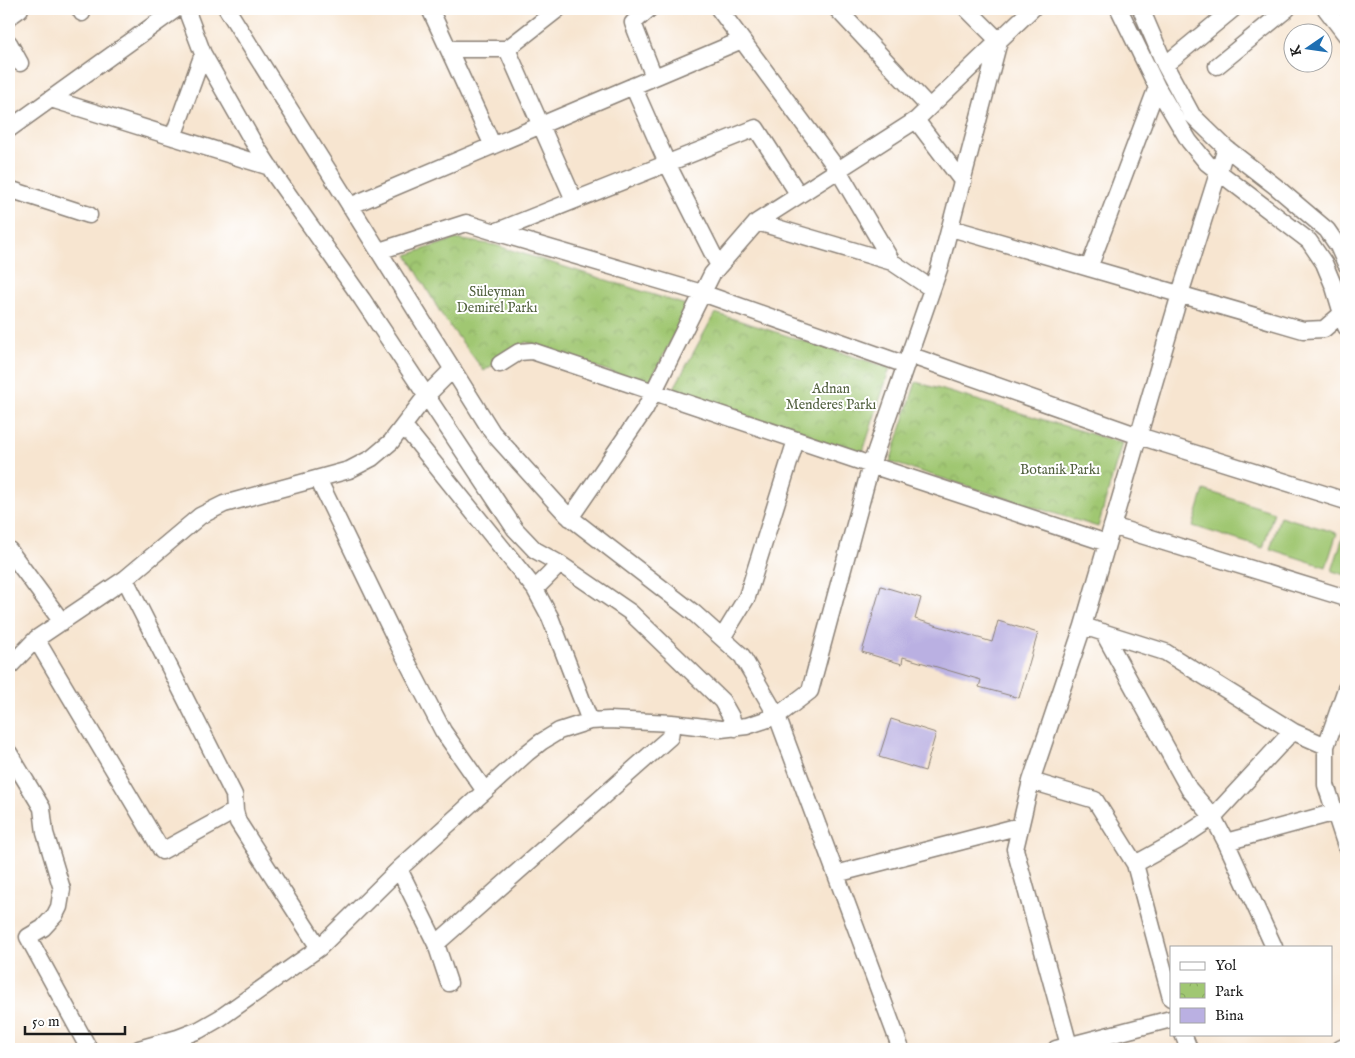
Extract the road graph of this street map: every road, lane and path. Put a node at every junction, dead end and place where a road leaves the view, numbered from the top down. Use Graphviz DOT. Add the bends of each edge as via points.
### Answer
graph roads {
  1 [pos="20,9"];
  2 [pos="176,9"];
  3 [pos="186,9"];
  4 [pos="226,9"];
  5 [pos="430,9"];
  6 [pos="557,9"];
  7 [pos="648,9"];
  8 [pos="719,9"];
  9 [pos="837,9"];
  10 [pos="967,9"];
  11 [pos="1032,9"];
  12 [pos="1119,9"];
  13 [pos="1141,9"];
  14 [pos="1233,9"];
  15 [pos="1287,9"];
  16 [pos="1326,9"];
  17 [pos="9,17"];
  18 [pos="1346,35"];
  19 [pos="742,40"];
  20 [pos="999,41"];
  21 [pos="9,43"];
  22 [pos="507,49"];
  23 [pos="449,50"];
  24 [pos="203,54"];
  25 [pos="20,63"];
  26 [pos="1165,65"];
  27 [pos="1217,66"];
  28 [pos="654,77"];
  29 [pos="633,86"];
  30 [pos="1157,87"];
  31 [pos="51,99"];
  32 [pos="929,107"];
  33 [pos="916,120"];
  34 [pos="542,125"];
  35 [pos="9,129"];
  36 [pos="173,137"];
  37 [pos="493,146"];
  38 [pos="1226,148"];
  39 [pos="667,163"];
  40 [pos="270,167"];
  41 [pos="838,170"];
  42 [pos="1218,172"];
  43 [pos="963,182"];
  44 [pos="9,190"];
  45 [pos="799,194"];
  46 [pos="574,200"];
  47 [pos="350,206"];
  48 [pos="89,215"];
  49 [pos="756,222"];
  50 [pos="951,228"];
  51 [pos="495,232"];
  52 [pos="379,251"];
  53 [pos="892,262"];
  54 [pos="1346,264"];
  55 [pos="719,266"];
  56 [pos="1089,268"];
  57 [pos="932,289"];
  58 [pos="702,293"];
  59 [pos="1180,294"];
  60 [pos="1345,317"];
  61 [pos="908,360"];
  62 [pos="500,364"];
  63 [pos="453,369"];
  64 [pos="654,392"];
  65 [pos="426,396"];
  66 [pos="404,426"];
  67 [pos="1139,436"];
  68 [pos="796,440"];
  69 [pos="871,465"];
  70 [pos="318,479"];
  71 [pos="1346,501"];
  72 [pos="570,518"];
  73 [pos="1112,526"];
  74 [pos="1108,543"];
  75 [pos="9,550"];
  76 [pos="560,564"];
  77 [pos="125,579"];
  78 [pos="535,589"];
  79 [pos="1346,598"];
  80 [pos="62,622"];
  81 [pos="1083,626"];
  82 [pos="1103,632"];
  83 [pos="722,638"];
  84 [pos="36,639"];
  85 [pos="9,667"];
  86 [pos="1346,689"];
  87 [pos="777,716"];
  88 [pos="590,721"];
  89 [pos="672,723"];
  90 [pos="735,728"];
  91 [pos="1294,732"];
  92 [pos="1326,746"];
  93 [pos="9,753"];
  94 [pos="1031,781"];
  95 [pos="485,791"];
  96 [pos="235,811"];
  97 [pos="1336,812"];
  98 [pos="1212,817"];
  99 [pos="1020,826"];
  100 [pos="1226,842"];
  101 [pos="1346,846"];
  102 [pos="1135,864"];
  103 [pos="399,869"];
  104 [pos="836,874"];
  105 [pos="436,944"];
  106 [pos="1274,946"];
  107 [pos="319,948"];
  108 [pos="449,983"];
  109 [pos="1170,994"];
  110 [pos="1170,1019"];
  111 [pos="1184,1036"];
  112 [pos="1346,1046"];
  113 [pos="1065,1048"];
  114 [pos="89,1049"];
  115 [pos="140,1049"];
  116 [pos="901,1049"];
  117 [pos="1189,1049"];
  118 [pos="1340,1049"];
  1 -- 17 [label="street"];
  2 -- 31 [label="street"];
  3 -- 24 [label="street"];
  4 -- 47 [label="street"];
  5 -- 23 [label="street"];
  6 -- 22 [label="street"];
  7 -- 28 [label="street" via="633,23"];
  8 -- 19 [label="street"];
  9 -- 32 [label="street"];
  10 -- 20 [label="street"];
  11 -- 20 [label="street"];
  12 -- 30 [label="street"];
  13 -- 26 [label="street"];
  14 -- 26 [label="street"];
  15 -- 27 [label="street"];
  16 -- 18 [label="street"];
  19 -- 28 [label="street"];
  19 -- 41 [label="street"];
  20 -- 32 [label="street"];
  20 -- 43 [label="street"];
  21 -- 25 [label="street"];
  22 -- 23 [label="street"];
  22 -- 34 [label="street"];
  23 -- 37 [label="street"];
  24 -- 36 [label="street"];
  24 -- 40 [label="street"];
  26 -- 38 [label="street" via="1192,115"];
  28 -- 29 [label="street"];
  29 -- 34 [label="street"];
  29 -- 39 [label="street"];
  30 -- 42 [label="street" via="1189,141"];
  30 -- 56 [label="street"];
  31 -- 35 [label="street"];
  31 -- 36 [label="street"];
  32 -- 33 [label="street"];
  33 -- 41 [label="street"];
  33 -- 43 [label="street"];
  34 -- 37 [label="street"];
  34 -- 46 [label="street"];
  36 -- 40 [label="street"];
  37 -- 47 [label="street"];
  38 -- 42 [label="street"];
  38 -- 54 [label="street" via="1327,230"];
  39 -- 45 [label="street" via="756,128"];
  39 -- 46 [label="street"];
  39 -- 55 [label="street"];
  40 -- 65 [label="street"];
  41 -- 45 [label="street"];
  41 -- 53 [label="street"];
  42 -- 59 [label="street"];
  42 -- 60 [label="street" via="1309,241 1324,263"];
  43 -- 50 [label="street"];
  44 -- 48 [label="street"];
  45 -- 49 [label="street"];
  46 -- 51 [label="street"];
  47 -- 52 [label="street"];
  49 -- 53 [label="street"];
  49 -- 55 [label="street"];
  50 -- 56 [label="street"];
  50 -- 57 [label="street"];
  51 -- 52 [label="street" via="466,223"];
  51 -- 58 [label="street"];
  52 -- 63 [label="street"];
  53 -- 57 [label="street"];
  55 -- 58 [label="street"];
  56 -- 59 [label="street"];
  57 -- 61 [label="street"];
  58 -- 61 [label="street"];
  58 -- 64 [label="street"];
  59 -- 60 [label="street" via="1303,330 1324,330"];
  59 -- 67 [label="street"];
  61 -- 67 [label="street"];
  61 -- 69 [label="street"];
  62 -- 64 [label="street" via="519,352 532,351"];
  63 -- 65 [label="street"];
  63 -- 72 [label="street" via="492,432"];
  64 -- 68 [label="street"];
  64 -- 72 [label="street"];
  65 -- 66 [label="street"];
  65 -- 76 [label="street" via="515,530 535,550"];
  66 -- 70 [label="street" via="382,450 361,465"];
  66 -- 78 [label="street"];
  67 -- 71 [label="street"];
  67 -- 73 [label="street"];
  68 -- 69 [label="street"];
  68 -- 83 [label="street" via="747,596"];
  69 -- 74 [label="street"];
  69 -- 87 [label="street" via="810,691"];
  70 -- 77 [label="street" via="211,510 189,524"];
  70 -- 95 [label="street" via="443,731"];
  72 -- 83 [label="street"];
  73 -- 74 [label="street"];
  73 -- 79 [label="street"];
  74 -- 81 [label="street"];
  75 -- 80 [label="street"];
  76 -- 78 [label="street"];
  76 -- 90 [label="street" via="630,612 722,701"];
  77 -- 80 [label="street"];
  77 -- 96 [label="street" via="234,794"];
  78 -- 88 [label="street" via="550,617"];
  80 -- 84 [label="street"];
  81 -- 82 [label="street"];
  81 -- 94 [label="street"];
  82 -- 91 [label="street" via="1165,652"];
  82 -- 98 [label="street" via="1189,789"];
  83 -- 87 [label="street" via="742,656"];
  84 -- 85 [label="street"];
  84 -- 96 [label="street" via="162,851"];
  86 -- 92 [label="street"];
  87 -- 90 [label="street"];
  87 -- 104 [label="street"];
  88 -- 89 [label="street"];
  88 -- 95 [label="street" via="559,731 541,742"];
  89 -- 90 [label="street" via="715,729"];
  89 -- 105 [label="street" via="670,737"];
  91 -- 92 [label="street"];
  91 -- 98 [label="street"];
  92 -- 97 [label="street" via="1326,785"];
  93 -- 114 [label="street" via="42,808 44,833 62,889 55,915 28,937"];
  94 -- 99 [label="street"];
  94 -- 102 [label="street" via="1095,800"];
  95 -- 103 [label="street"];
  96 -- 107 [label="street" via="238,822"];
  97 -- 100 [label="street"];
  97 -- 101 [label="street"];
  98 -- 100 [label="street"];
  98 -- 102 [label="street"];
  99 -- 104 [label="street"];
  99 -- 113 [label="street" via="1015,849"];
  100 -- 106 [label="street"];
  102 -- 109 [label="street"];
  103 -- 105 [label="street"];
  103 -- 107 [label="street"];
  104 -- 116 [label="street"];
  105 -- 108 [label="street"];
  107 -- 115 [label="street" via="213,1022 178,1038"];
  110 -- 113 [label="street"];
  111 -- 117 [label="street"];
  112 -- 118 [label="street"];
}
